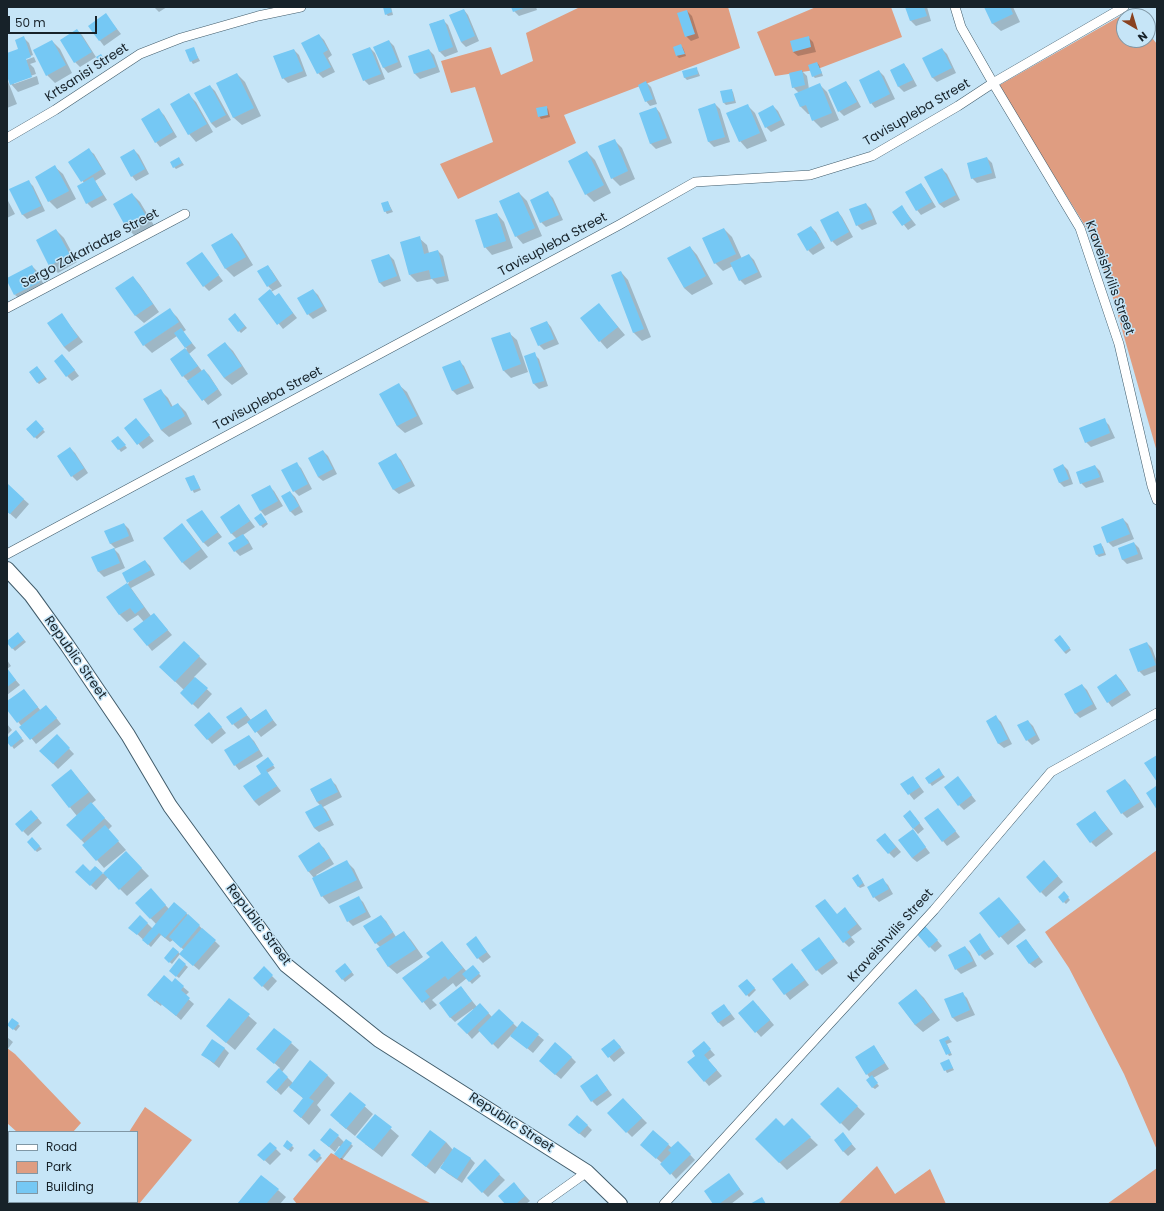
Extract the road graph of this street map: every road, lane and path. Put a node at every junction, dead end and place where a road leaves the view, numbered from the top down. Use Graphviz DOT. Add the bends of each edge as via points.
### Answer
graph roads {
  1 [pos="301,7"];
  2 [pos="955,7"];
  3 [pos="1124,7"];
  4 [pos="257,11"];
  5 [pos="993,83"];
  6 [pos="7,138"];
  7 [pos="184,214"];
  8 [pos="7,308"];
  9 [pos="1157,500"];
  10 [pos="7,554"];
  11 [pos="7,570"];
  12 [pos="1157,713"];
  13 [pos="587,1172"];
  14 [pos="542,1204"];
  15 [pos="620,1204"];
  16 [pos="664,1204"];
  1 -- 4 [label="street, Krtsanisi Street"];
  2 -- 5 [label="street, Kraveishvilis Street" via="961,27"];
  3 -- 5 [label="street, Tavisupleba Street"];
  4 -- 6 [label="street, Krtsanisi Street" via="140,54"];
  5 -- 9 [label="street, Kraveishvilis Street" via="1080,228 1119,344"];
  5 -- 10 [label="street, Tavisupleba Street" via="872,156 810,175 695,182"];
  7 -- 8 [label="street, Sergo Zakariadze Street"];
  11 -- 13 [label="main road, Republic Street" via="31,595 67,645 128,736 170,806 286,965 379,1040"];
  12 -- 16 [label="street, Kraveishvilis Street" via="1051,772 934,910"];
  13 -- 14 [label="street"];
  13 -- 15 [label="main road, Republic Street"];
}
